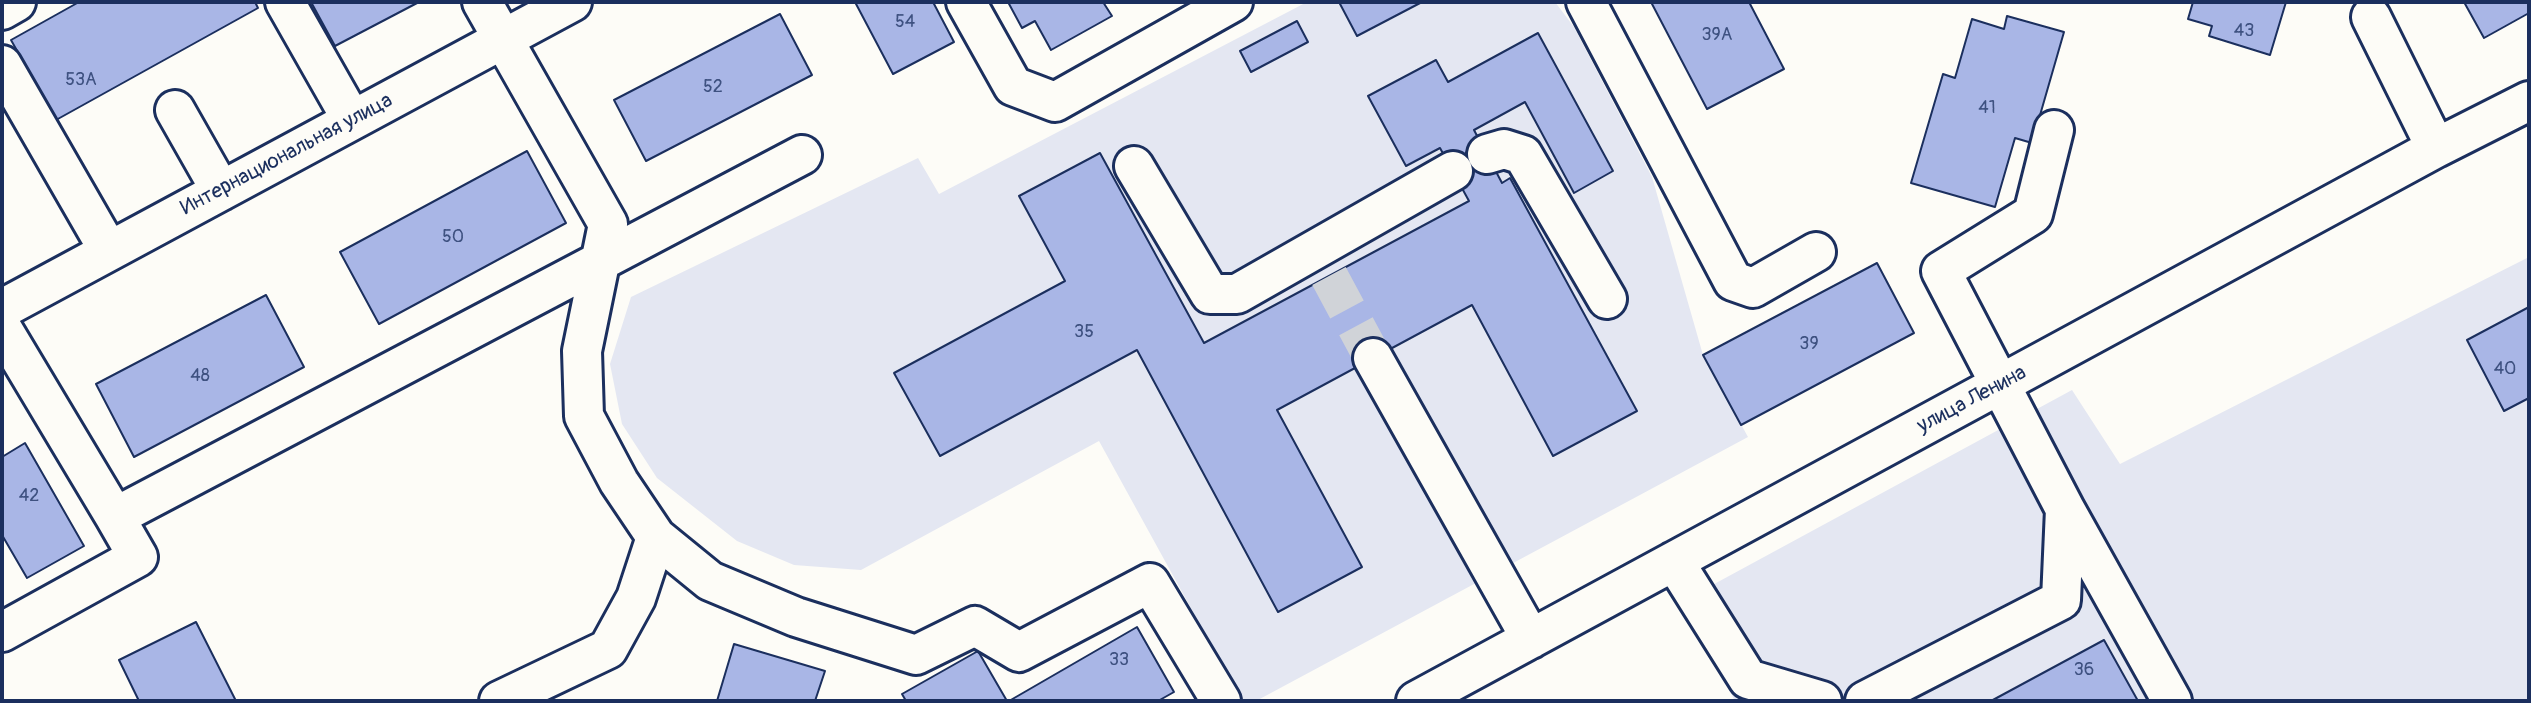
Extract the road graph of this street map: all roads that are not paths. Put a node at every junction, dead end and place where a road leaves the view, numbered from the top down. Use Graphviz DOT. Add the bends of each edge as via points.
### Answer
graph roads {
  1 [pos="16,2"];
  2 [pos="285,2"];
  3 [pos="482,2"];
  4 [pos="572,2"];
  5 [pos="966,2"];
  6 [pos="1233,2"];
  7 [pos="1587,2"];
  8 [pos="2,10"];
  9 [pos="2371,17"];
  10 [pos="504,38"];
  11 [pos="2,65"];
  12 [pos="2529,101"];
  13 [pos="175,110"];
  14 [pos="352,120"];
  15 [pos="2054,130"];
  16 [pos="2435,148"];
  17 [pos="1487,154"];
  18 [pos="802,155"];
  19 [pos="1134,166"];
  20 [pos="1454,172"];
  21 [pos="221,191"];
  22 [pos="109,251"];
  23 [pos="1816,252"];
  24 [pos="601,261"];
  25 [pos="1607,299"];
  26 [pos="2,309"];
  27 [pos="2,328"];
  28 [pos="1373,358"];
  29 [pos="2002,384"];
  30 [pos="2065,509"];
  31 [pos="116,517"];
  32 [pos="656,537"];
  33 [pos="1674,561"];
  34 [pos="2,632"];
  35 [pos="1531,639"];
  36 [pos="1754,690"];
  37 [pos="499,701"];
  38 [pos="1221,701"];
  39 [pos="1416,701"];
  40 [pos="1822,701"];
  41 [pos="1865,701"];
  42 [pos="2172,701"];
  1 -- 8 [label="street"];
  2 -- 14 [label="street"];
  3 -- 10 [label="street"];
  4 -- 10 [label="street, Интернациональная улица"];
  5 -- 6 [label="street" via="1013,86 1055,102"];
  7 -- 23 [label="street" via="1733,281 1753,288"];
  9 -- 16 [label="street"];
  10 -- 14 [label="street, Интернациональная улица"];
  10 -- 24 [label="street" via="608,224"];
  11 -- 22 [label="street"];
  12 -- 16 [label="street, улица Ленина"];
  13 -- 21 [label="street"];
  14 -- 21 [label="street, Интернациональная улица"];
  15 -- 29 [label="street" via="2034,214 1941,271"];
  16 -- 29 [label="street, улица Ленина"];
  17 -- 25 [label="street" via="1504,149 1523,155"];
  18 -- 24 [label="street"];
  19 -- 20 [label="street" via="1210,294 1237,294 1322,262"];
  21 -- 22 [label="street, Интернациональная улица"];
  22 -- 26 [label="street, Интернациональная улица"];
  24 -- 31 [label="street"];
  24 -- 32 [label="street" via="582,351 584,416 619,482"];
  27 -- 31 [label="street"];
  28 -- 35 [label="street"];
  29 -- 30 [label="street"];
  29 -- 33 [label="street, улица Ленина"];
  30 -- 41 [label="street" via="2061,600"];
  30 -- 42 [label="street"];
  31 -- 34 [label="street" via="138,557"];
  32 -- 37 [label="street" via="636,598 608,649"];
  32 -- 38 [label="street" via="710,581 796,617 916,655 975,626 1019,652 1150,583"];
  33 -- 35 [label="street, улица Ленина"];
  33 -- 36 [label="street"];
  35 -- 39 [label="street, улица Ленина"];
  36 -- 40 [label="street"];
}
